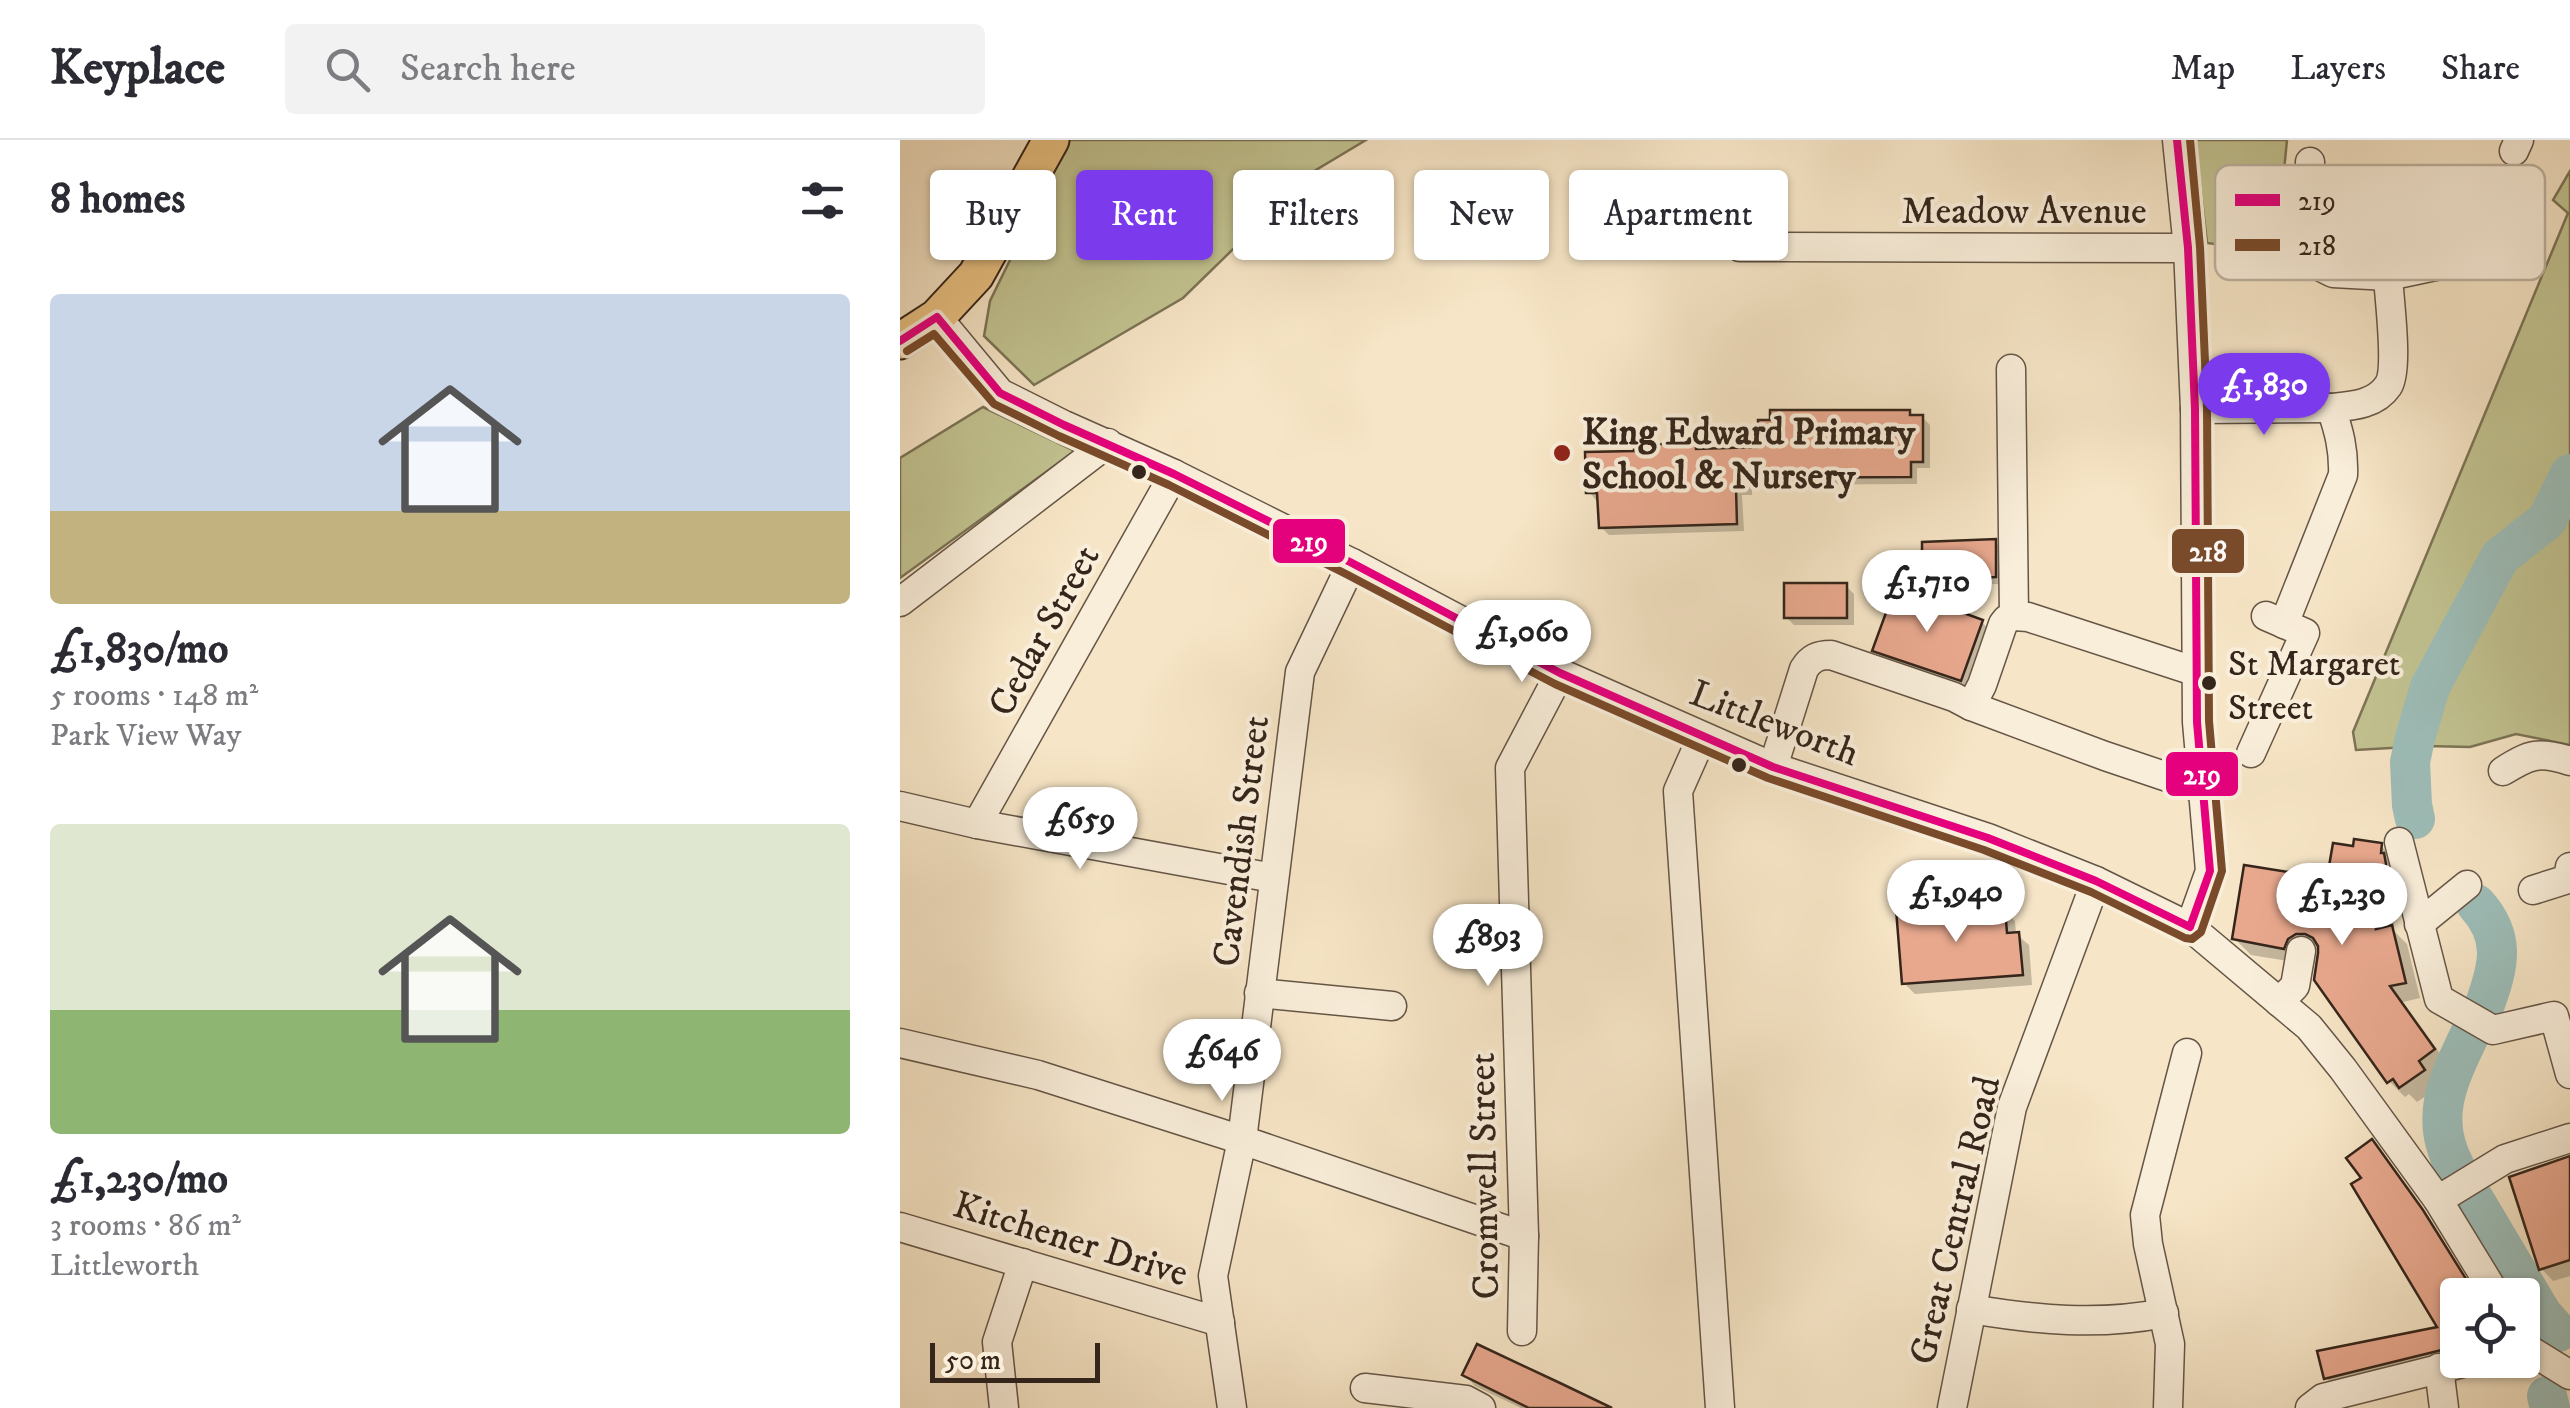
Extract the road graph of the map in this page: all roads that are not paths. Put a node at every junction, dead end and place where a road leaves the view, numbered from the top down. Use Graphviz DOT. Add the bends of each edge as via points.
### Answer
graph roads {
  1 [pos="1051,140"];
  2 [pos="2178,140"];
  3 [pos="2310,162"];
  4 [pos="2310,165"];
  5 [pos="1788,246"];
  6 [pos="2188,248"];
  7 [pos="2388,280"];
  8 [pos="937,317"];
  9 [pos="900,341"];
  10 [pos="2012,369"];
  11 [pos="2331,408"];
  12 [pos="2196,409"];
  13 [pos="1108,442"];
  14 [pos="1174,474"];
  15 [pos="1352,563"];
  16 [pos="900,602"];
  17 [pos="2014,616"];
  18 [pos="2197,672"];
  19 [pos="1560,673"];
  20 [pos="1971,706"];
  21 [pos="1702,737"];
  22 [pos="2251,753"];
  23 [pos="2570,761"];
  24 [pos="1773,767"];
  25 [pos="2503,771"];
  26 [pos="2203,789"];
  27 [pos="900,806"];
  28 [pos="977,824"];
  29 [pos="2398,842"];
  30 [pos="2570,867"];
  31 [pos="1273,878"];
  32 [pos="2096,882"];
  33 [pos="2467,884"];
  34 [pos="2533,890"];
  35 [pos="2419,924"];
  36 [pos="2190,927"];
  37 [pos="2301,952"];
  38 [pos="1258,993"];
  39 [pos="2279,1002"];
  40 [pos="1392,1006"];
  41 [pos="900,1043"];
  42 [pos="2187,1053"];
  43 [pos="2570,1074"];
  44 [pos="2570,1138"];
  45 [pos="1242,1140"];
  46 [pos="2438,1200"];
  47 [pos="900,1227"];
  48 [pos="1524,1236"];
  49 [pos="1023,1263"];
  50 [pos="2486,1278"];
  51 [pos="1971,1309"];
  52 [pos="2164,1313"];
  53 [pos="1220,1322"];
  54 [pos="1522,1332"];
  55 [pos="2540,1354"];
  56 [pos="2438,1368"];
  57 [pos="2567,1368"];
  58 [pos="1365,1388"];
  59 [pos="1004,1408"];
  60 [pos="1232,1408"];
  61 [pos="1481,1408"];
  62 [pos="1720,1408"];
  63 [pos="1952,1408"];
  64 [pos="2168,1408"];
  65 [pos="2310,1408"];
  66 [pos="2444,1408"];
  1 -- 8 [label="main road" via="976,275"];
  2 -- 6 [label="street"];
  3 -- 4 [label="street"];
  5 -- 6 [label="street, Meadow Avenue"];
  6 -- 12 [label="street"];
  7 -- 11 [label="street" via="2390,385 2359,406"];
  8 -- 9 [label="main road"];
  8 -- 13 [label="street, Littleworth" via="1000,392"];
  10 -- 17 [label="street"];
  11 -- 12 [label="street"];
  11 -- 22 [label="street" via="2343,475 2275,620 2305,633"];
  12 -- 18 [label="street"];
  13 -- 14 [label="street, Littleworth"];
  13 -- 16 [label="street"];
  14 -- 15 [label="street, Littleworth"];
  14 -- 28 [label="street, Cedar Street"];
  15 -- 19 [label="street, Littleworth"];
  15 -- 31 [label="street, Cavendish Street" via="1300,672"];
  17 -- 18 [label="street"];
  17 -- 20 [label="street" via="2003,624"];
  18 -- 26 [label="street"];
  19 -- 21 [label="street, Littleworth"];
  19 -- 48 [label="street, Cromwell Street" via="1510,768"];
  20 -- 24 [label="street" via="1820,655 1804,669"];
  20 -- 26 [label="street"];
  21 -- 24 [label="street, Littleworth"];
  21 -- 62 [label="street" via="1678,791"];
  23 -- 25 [label="street" via="2528,756"];
  24 -- 32 [label="street, Littleworth" via="1988,838"];
  26 -- 36 [label="street" via="2210,871"];
  27 -- 28 [label="street"];
  28 -- 31 [label="street"];
  29 -- 35 [label="street"];
  30 -- 34 [label="street" via="2568,879"];
  31 -- 38 [label="street, Cavendish Street"];
  32 -- 36 [label="street, Littleworth"];
  32 -- 51 [label="street, Great Central Road" via="2012,1107"];
  33 -- 35 [label="street"];
  35 -- 43 [label="street" via="2439,999 2493,1030 2554,1016"];
  36 -- 39 [label="street, Littleworth"];
  37 -- 39 [label="street" via="2295,986"];
  38 -- 40 [label="street"];
  38 -- 45 [label="street, Cavendish Street"];
  39 -- 46 [label="street, Littleworth" via="2343,1069"];
  41 -- 45 [label="street" via="1038,1075"];
  42 -- 52 [label="street" via="2145,1214"];
  44 -- 46 [label="street" via="2505,1159"];
  45 -- 48 [label="street"];
  45 -- 53 [label="street, Cavendish Street" via="1214,1276"];
  46 -- 50 [label="street, Littleworth"];
  47 -- 49 [label="street, Kitchener Drive"];
  48 -- 54 [label="street, Cromwell Street"];
  49 -- 53 [label="street, Kitchener Drive"];
  49 -- 59 [label="street" via="996,1342"];
  51 -- 52 [label="street" via="2085,1321"];
  51 -- 63 [label="street, Great Central Road"];
  52 -- 64 [label="street"];
  53 -- 60 [label="street, Cavendish Street"];
  55 -- 57 [label="street"];
  56 -- 65 [label="street" via="2323,1398"];
  56 -- 66 [label="street"];
  58 -- 61 [label="street" via="1466,1400"];
}
